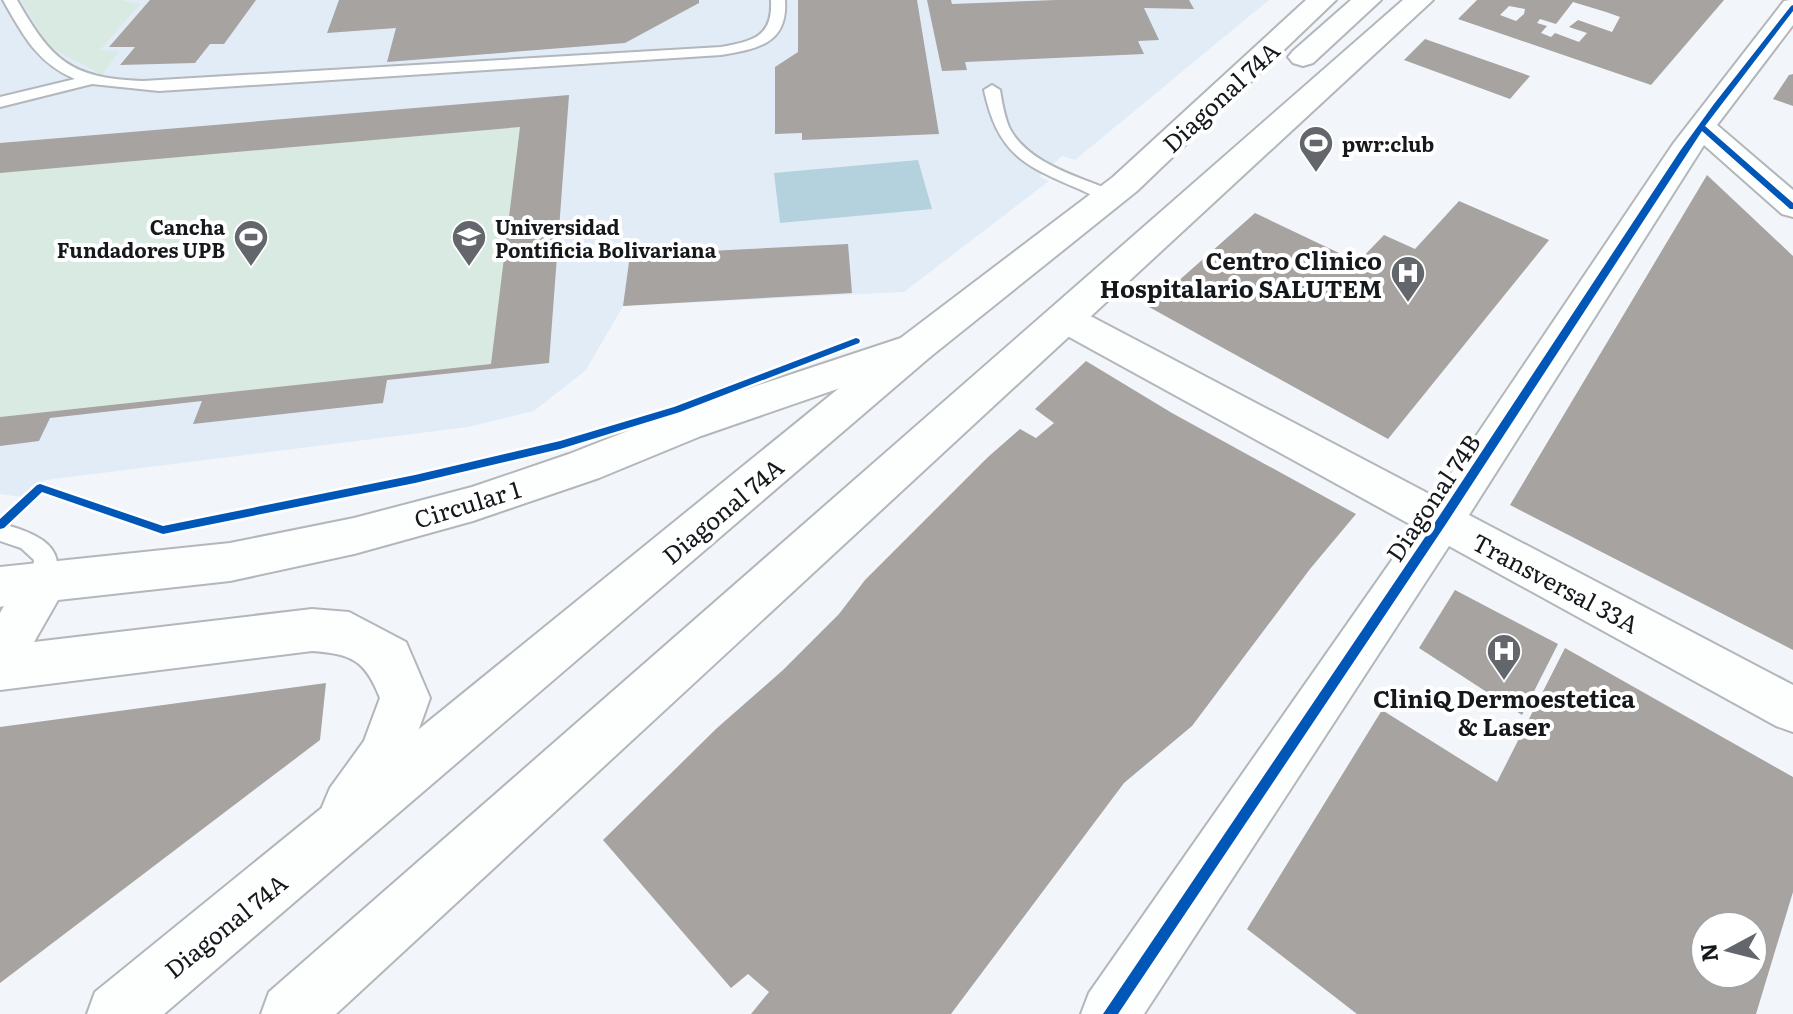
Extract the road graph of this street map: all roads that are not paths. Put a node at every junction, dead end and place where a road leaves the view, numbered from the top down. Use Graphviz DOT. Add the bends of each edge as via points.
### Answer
graph roads {
  1 [pos="10,0"];
  2 [pos="778,0"];
  3 [pos="1322,0"];
  4 [pos="1367,0"];
  5 [pos="1419,0"];
  6 [pos="1793,7"];
  7 [pos="87,81"];
  8 [pos="992,90"];
  9 [pos="0,102"];
  10 [pos="1703,128"];
  11 [pos="1117,190"];
  12 [pos="1793,207"];
  13 [pos="1064,318"];
  14 [pos="916,347"];
  15 [pos="1442,521"];
  16 [pos="0,532"];
  17 [pos="22,585"];
  18 [pos="0,657"];
  19 [pos="0,668"];
  20 [pos="1793,710"];
  21 [pos="321,847"];
  22 [pos="117,1014"];
  23 [pos="291,1014"];
  24 [pos="1110,1014"];
  1 -- 7 [label="lane" via="38,47"];
  2 -- 7 [label="lane" via="780,22 773,32 721,51 159,86"];
  3 -- 11 [label="main road, Diagonal 74A"];
  4 -- 11 [label="main road" via="1244,108"];
  5 -- 13 [label="main road"];
  6 -- 10 [label="street, Diagonal 74B"];
  7 -- 9 [label="lane"];
  8 -- 11 [label="lane" via="999,120 1012,142 1036,160"];
  10 -- 12 [label="street"];
  10 -- 15 [label="street, Diagonal 74B"];
  11 -- 14 [label="main road, Diagonal 74A"];
  13 -- 15 [label="street, Transversal 33A"];
  13 -- 23 [label="main road"];
  14 -- 17 [label="main road, Circular 1" via="473,504 354,536 230,562"];
  14 -- 21 [label="main road, Diagonal 74A"];
  15 -- 20 [label="street, Transversal 33A"];
  15 -- 24 [label="street, Diagonal 74B"];
  16 -- 17 [label="lane" via="29,541 46,557"];
  17 -- 18 [label="main road"];
  19 -- 21 [label="main road" via="312,630 349,633 389,657 405,698 385,755"];
  21 -- 22 [label="main road, Diagonal 74A"];
}
